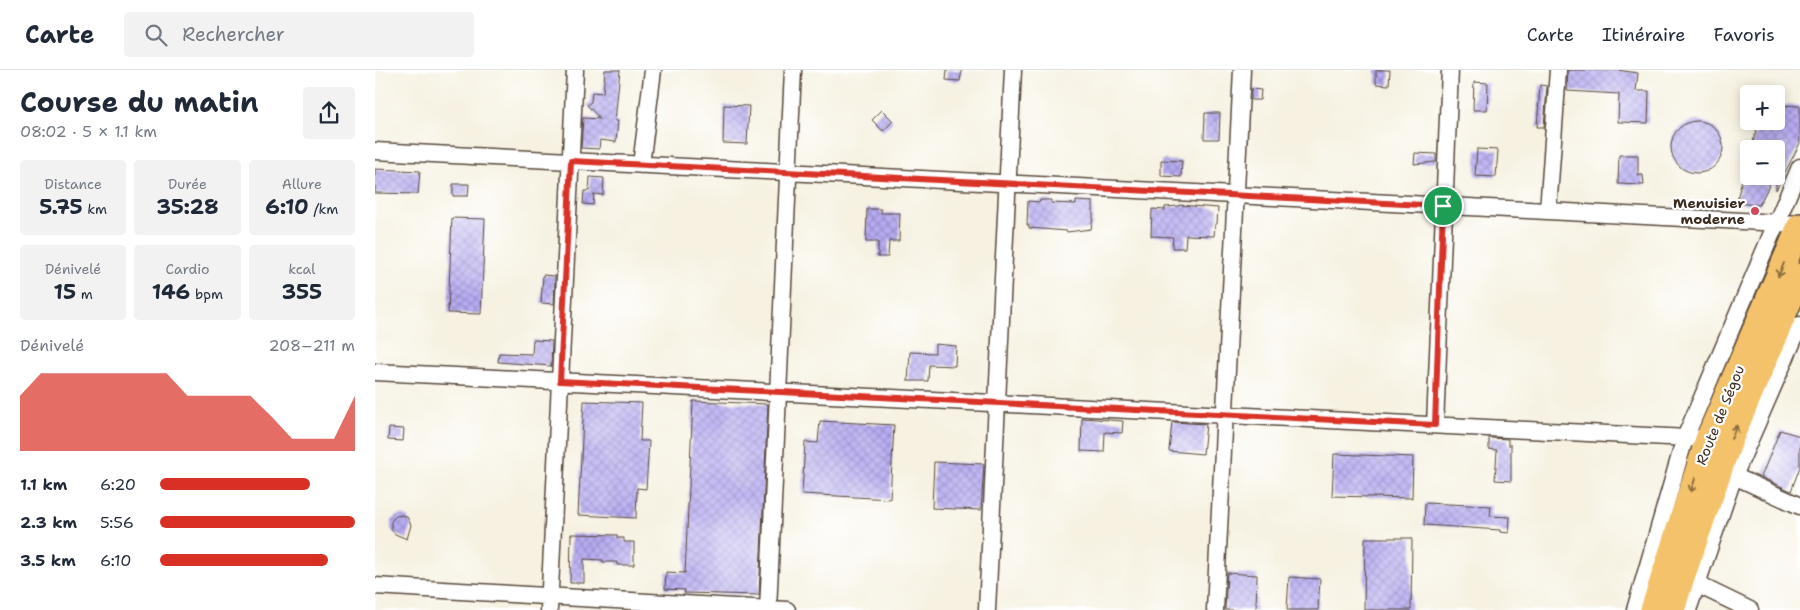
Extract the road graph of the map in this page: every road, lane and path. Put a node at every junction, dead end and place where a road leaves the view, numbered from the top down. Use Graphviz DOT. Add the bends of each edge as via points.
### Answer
graph roads {
  1 [pos="575,70"];
  2 [pos="653,70"];
  3 [pos="793,70"];
  4 [pos="1013,70"];
  5 [pos="1242,70"];
  6 [pos="1450,70"];
  7 [pos="1558,70"];
  8 [pos="375,151"];
  9 [pos="571,161"];
  10 [pos="641,165"];
  11 [pos="1800,167"];
  12 [pos="788,172"];
  13 [pos="1008,184"];
  14 [pos="1236,195"];
  15 [pos="1443,206"];
  16 [pos="1548,211"];
  17 [pos="1775,223"];
  18 [pos="1800,225"];
  19 [pos="1800,276"];
  20 [pos="1800,325"];
  21 [pos="375,372"];
  22 [pos="560,381"];
  23 [pos="778,392"];
  24 [pos="997,403"];
  25 [pos="1225,414"];
  26 [pos="1435,425"];
  27 [pos="1696,438"];
  28 [pos="1734,476"];
  29 [pos="1800,506"];
  30 [pos="1689,580"];
  31 [pos="375,586"];
  32 [pos="550,603"];
  33 [pos="768,609"];
  34 [pos="787,610"];
  35 [pos="987,610"];
  36 [pos="1215,610"];
  37 [pos="1635,610"];
  38 [pos="1653,610"];
  39 [pos="1672,610"];
  40 [pos="1688,610"];
  41 [pos="1750,610"];
  1 -- 9 [label="street"];
  2 -- 10 [label="street"];
  3 -- 12 [label="street"];
  4 -- 13 [label="street"];
  5 -- 14 [label="street"];
  6 -- 15 [label="street"];
  7 -- 16 [label="street"];
  8 -- 9 [label="street"];
  9 -- 10 [label="street"];
  9 -- 22 [label="street"];
  10 -- 12 [label="street"];
  11 -- 17 [label="street"];
  12 -- 13 [label="street"];
  12 -- 23 [label="street"];
  13 -- 14 [label="street"];
  13 -- 24 [label="street"];
  14 -- 15 [label="street"];
  14 -- 25 [label="street"];
  15 -- 16 [label="street"];
  15 -- 26 [label="street"];
  16 -- 17 [label="street"];
  17 -- 18 [label="street"];
  17 -- 27 [label="street"];
  18 -- 27 [label="highway, Route de Ségou, one-way"];
  30 -- 19 [label="highway, Route de Ségou, one-way" via="1730,440"];
  20 -- 28 [label="street"];
  21 -- 22 [label="street"];
  22 -- 23 [label="street"];
  22 -- 32 [label="street"];
  23 -- 24 [label="street"];
  23 -- 33 [label="street"];
  24 -- 25 [label="street"];
  24 -- 35 [label="street"];
  25 -- 26 [label="street"];
  25 -- 36 [label="street"];
  26 -- 27 [label="street"];
  27 -- 37 [label="street"];
  27 -- 38 [label="highway, Route de Ségou, one-way"];
  28 -- 29 [label="street"];
  28 -- 30 [label="street"];
  30 -- 39 [label="highway, Route de Ségou"];
  30 -- 40 [label="street"];
  30 -- 41 [label="street"];
  31 -- 32 [label="street"];
  32 -- 33 [label="street"];
  33 -- 34 [label="street"];
}
